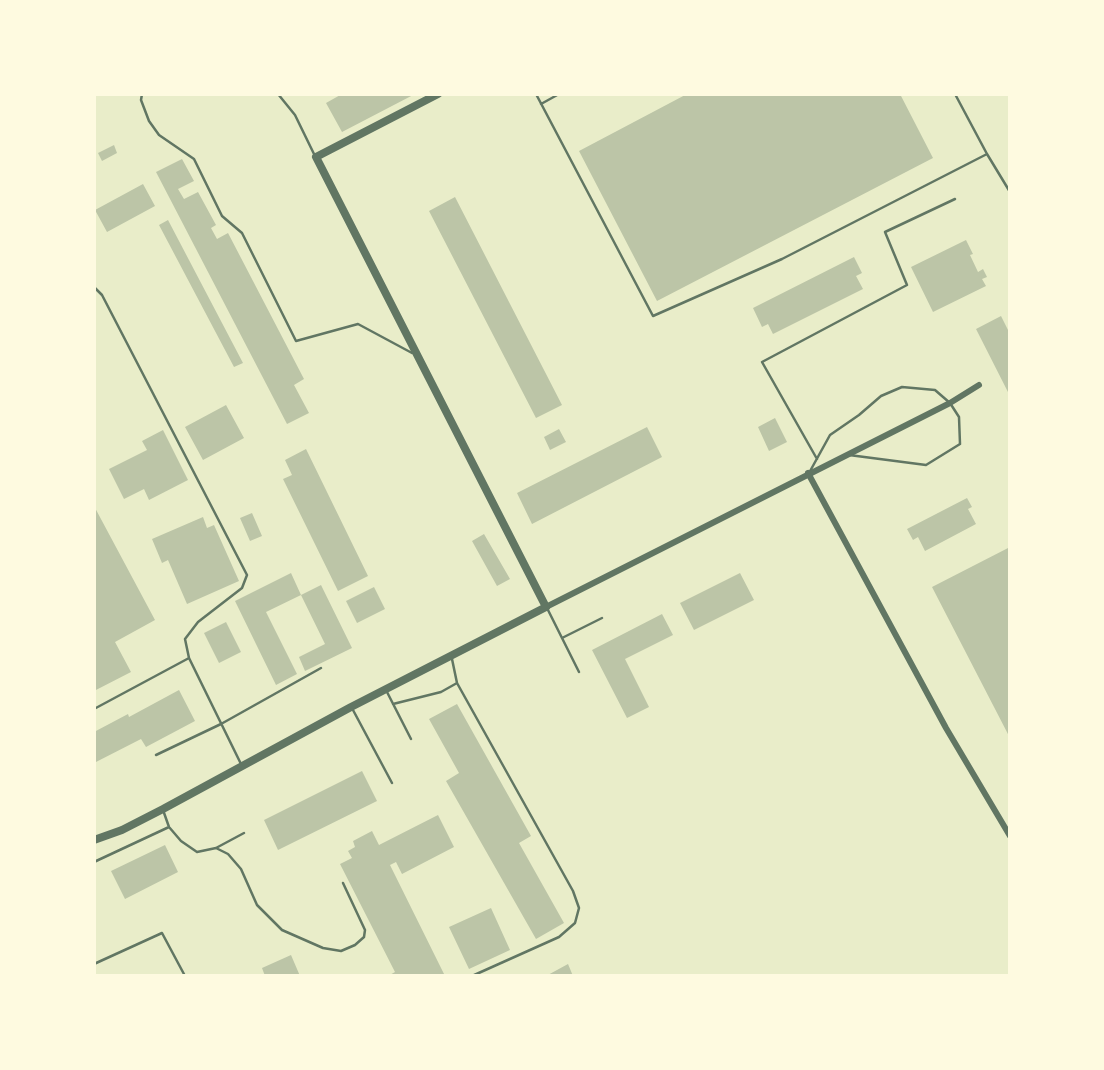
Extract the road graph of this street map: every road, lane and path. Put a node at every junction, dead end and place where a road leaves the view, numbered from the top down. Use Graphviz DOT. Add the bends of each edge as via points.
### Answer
graph roads {
  1 [pos="142,94"];
  2 [pos="278,94"];
  3 [pos="438,94"];
  4 [pos="536,94"];
  5 [pos="559,94"];
  6 [pos="955,94"];
  7 [pos="541,104"];
  8 [pos="987,154"];
  9 [pos="316,157"];
  10 [pos="1010,192"];
  11 [pos="955,199"];
  12 [pos="94,287"];
  13 [pos="418,356"];
  14 [pos="979,385"];
  15 [pos="950,403"];
  16 [pos="846,455"];
  17 [pos="817,459"];
  18 [pos="808,473"];
  19 [pos="546,607"];
  20 [pos="601,618"];
  21 [pos="562,638"];
  22 [pos="451,656"];
  23 [pos="189,658"];
  24 [pos="321,668"];
  25 [pos="579,672"];
  26 [pos="457,683"];
  27 [pos="386,689"];
  28 [pos="393,704"];
  29 [pos="351,707"];
  30 [pos="94,709"];
  31 [pos="221,724"];
  32 [pos="411,738"];
  33 [pos="156,754"];
  34 [pos="242,766"];
  35 [pos="392,783"];
  36 [pos="163,809"];
  37 [pos="169,827"];
  38 [pos="244,833"];
  39 [pos="1010,836"];
  40 [pos="94,840"];
  41 [pos="216,848"];
  42 [pos="94,862"];
  43 [pos="343,883"];
  44 [pos="94,964"];
  45 [pos="185,975"];
  46 [pos="472,975"];
  1 -- 13 [label="lane" via="149,121 159,135 194,159 222,216 242,233 296,341 358,324"];
  2 -- 9 [label="lane" via="295,115"];
  3 -- 9 [label="street"];
  4 -- 7 [label="lane"];
  5 -- 7 [label="lane"];
  6 -- 8 [label="lane"];
  7 -- 8 [label="lane" via="653,316 782,259"];
  8 -- 10 [label="lane"];
  9 -- 13 [label="street"];
  11 -- 17 [label="lane" via="885,232 907,285 761,362"];
  12 -- 23 [label="lane" via="247,575 242,587 198,622 185,639"];
  13 -- 19 [label="street"];
  14 -- 15 [label="street"];
  15 -- 16 [label="street"];
  15 -- 16 [label="lane" via="959,417 960,444 926,465"];
  15 -- 17 [label="lane" via="934,390 902,387 881,396 830,435"];
  16 -- 18 [label="street"];
  17 -- 18 [label="lane"];
  18 -- 19 [label="street"];
  18 -- 39 [label="street"];
  19 -- 21 [label="lane"];
  19 -- 22 [label="street"];
  20 -- 21 [label="lane"];
  21 -- 25 [label="lane"];
  22 -- 26 [label="lane"];
  22 -- 27 [label="street"];
  23 -- 30 [label="lane"];
  23 -- 31 [label="lane"];
  24 -- 31 [label="lane"];
  26 -- 28 [label="lane" via="441,692"];
  26 -- 46 [label="lane" via="579,908 575,923 559,937"];
  27 -- 28 [label="lane"];
  27 -- 29 [label="street"];
  28 -- 32 [label="lane"];
  29 -- 34 [label="street"];
  29 -- 35 [label="lane"];
  31 -- 33 [label="lane"];
  31 -- 34 [label="lane"];
  34 -- 36 [label="street"];
  36 -- 37 [label="lane"];
  36 -- 40 [label="street"];
  37 -- 41 [label="lane" via="197,852"];
  37 -- 42 [label="lane"];
  38 -- 41 [label="lane"];
  41 -- 43 [label="lane" via="241,869 257,905 282,930 341,951 355,945 365,930"];
  44 -- 45 [label="lane" via="162,933"];
}
